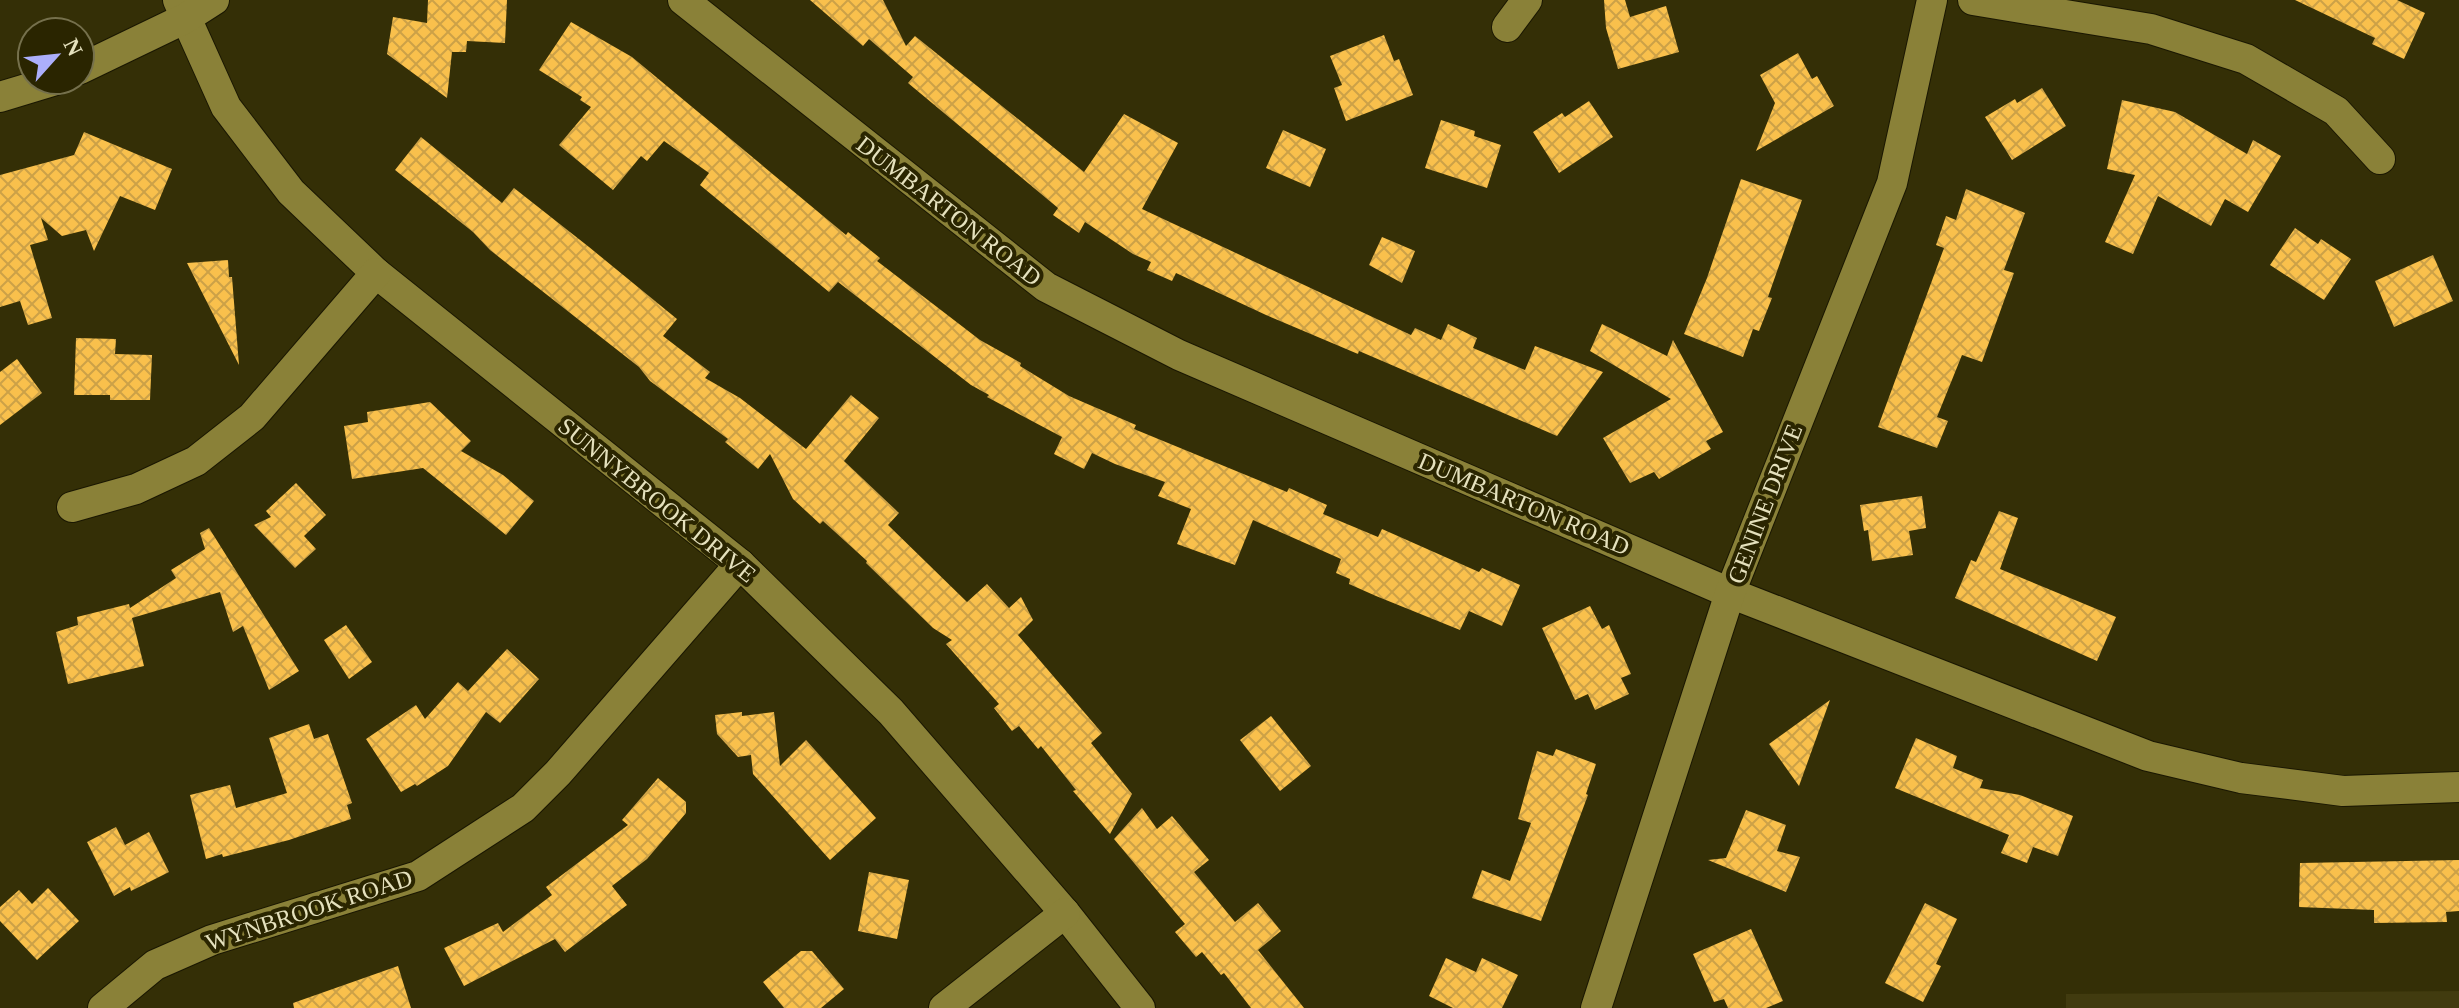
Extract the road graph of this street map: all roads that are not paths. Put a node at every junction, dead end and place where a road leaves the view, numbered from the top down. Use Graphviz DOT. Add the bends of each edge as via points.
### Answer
graph roads {
  1 [pos="214,0"];
  2 [pos="683,0"];
  3 [pos="1527,0"];
  4 [pos="1932,0"];
  5 [pos="1973,0"];
  6 [pos="182,9"];
  7 [pos="1507,27"];
  8 [pos="96,60"];
  9 [pos="2380,159"];
  10 [pos="376,273"];
  11 [pos="72,507"];
  12 [pos="740,564"];
  13 [pos="1730,593"];
  14 [pos="2459,787"];
  15 [pos="1065,913"];
  16 [pos="103,1008"];
  17 [pos="944,1008"];
  18 [pos="1140,1008"];
  19 [pos="1596,1008"];
  1 -- 6 [label="street"];
  2 -- 13 [label="street, DUMBARTON ROAD" via="1046,287 1179,355"];
  3 -- 7 [label="street"];
  4 -- 13 [label="street, GENINE DRIVE" via="1892,183"];
  5 -- 9 [label="street" via="2151,29 2246,59 2336,111"];
  6 -- 8 [label="street"];
  6 -- 10 [label="street, SUNNYBROOK DRIVE" via="226,107 291,192"];
  10 -- 11 [label="street" via="252,417 196,461 136,489"];
  10 -- 12 [label="street, SUNNYBROOK DRIVE"];
  12 -- 15 [label="street, SUNNYBROOK DRIVE" via="891,712"];
  12 -- 16 [label="street, WYNBROOK ROAD" via="523,808 418,876 212,940 155,965"];
  13 -- 14 [label="street, DUMBARTON ROAD" via="2148,756 2241,778 2343,791"];
  13 -- 19 [label="street, GENINE DRIVE"];
  15 -- 17 [label="street"];
  15 -- 18 [label="street, SUNNYBROOK DRIVE"];
}
